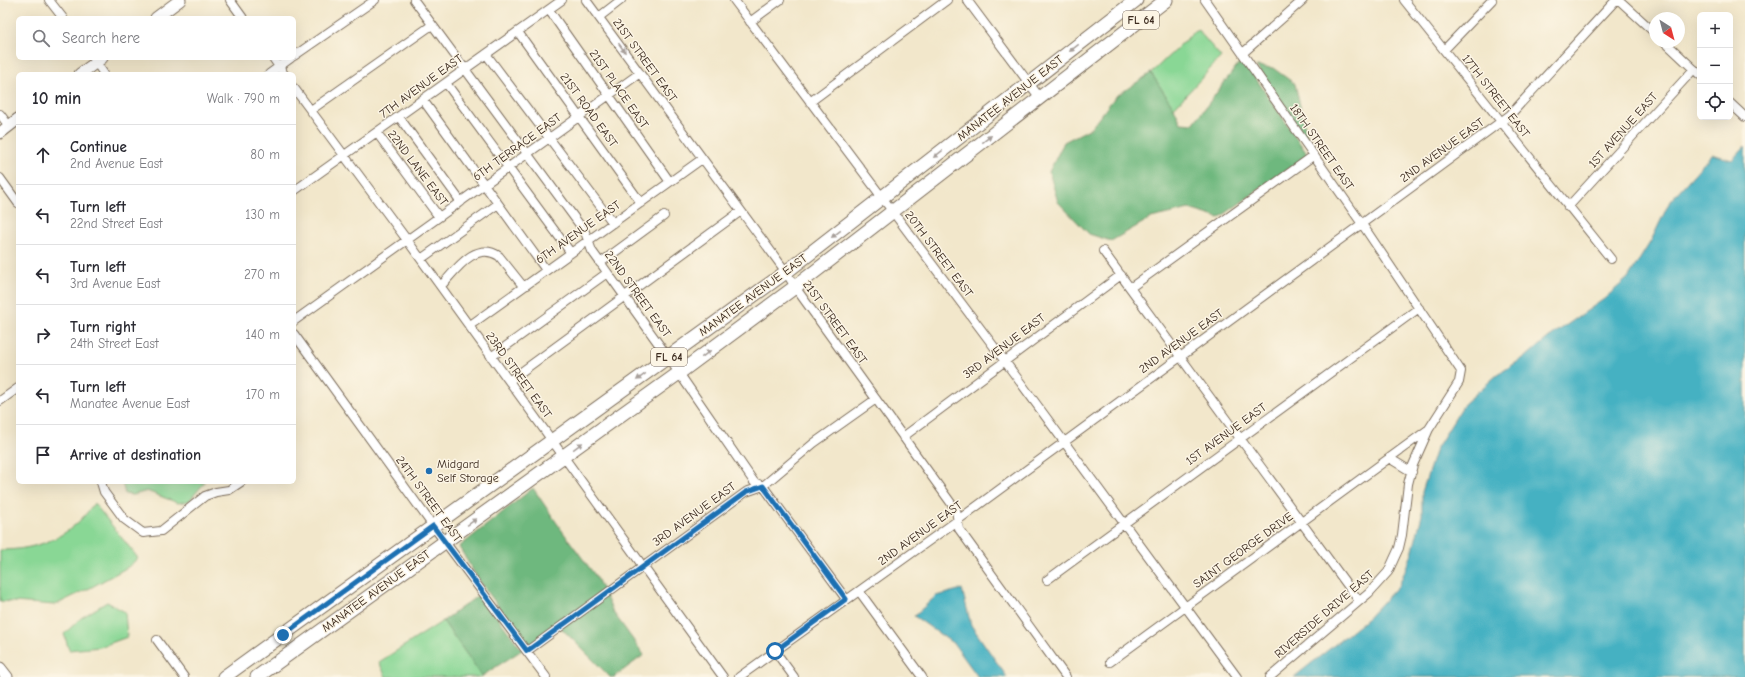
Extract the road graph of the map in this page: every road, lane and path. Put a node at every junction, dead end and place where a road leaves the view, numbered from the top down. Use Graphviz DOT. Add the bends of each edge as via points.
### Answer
graph roads {
  1 [pos="49,0"];
  2 [pos="180,0"];
  3 [pos="230,0"];
  4 [pos="375,0"];
  5 [pos="414,0"];
  6 [pos="562,0"];
  7 [pos="586,0"];
  8 [pos="621,0"];
  9 [pos="734,0"];
  10 [pos="780,0"];
  11 [pos="947,0"];
  12 [pos="967,0"];
  13 [pos="1136,0"];
  14 [pos="1166,0"];
  15 [pos="1205,0"];
  16 [pos="1303,0"];
  17 [pos="1404,0"];
  18 [pos="1492,0"];
  19 [pos="1616,0"];
  20 [pos="1619,0"];
  21 [pos="548,10"];
  22 [pos="61,16"];
  23 [pos="159,16"];
  24 [pos="242,16"];
  25 [pos="599,17"];
  26 [pos="750,22"];
  27 [pos="432,25"];
  28 [pos="1649,28"];
  29 [pos="518,32"];
  30 [pos="1671,48"];
  31 [pos="1444,50"];
  32 [pos="1242,53"];
  33 [pos="486,54"];
  34 [pos="296,55"];
  35 [pos="96,60"];
  36 [pos="97,60"];
  37 [pos="274,60"];
  38 [pos="288,60"];
  39 [pos="279,67"];
  40 [pos="465,69"];
  41 [pos="82,72"];
  42 [pos="103,72"];
  43 [pos="271,72"];
  44 [pos="283,72"];
  45 [pos="1697,72"];
  46 [pos="640,74"];
  47 [pos="446,83"];
  48 [pos="1028,84"];
  49 [pos="296,91"];
  50 [pos="609,96"];
  51 [pos="1040,98"];
  52 [pos="423,100"];
  53 [pos="810,102"];
  54 [pos="1733,106"];
  55 [pos="311,110"];
  56 [pos="0,114"];
  57 [pos="399,117"];
  58 [pos="579,117"];
  59 [pos="1745,117"];
  60 [pos="1501,122"];
  61 [pos="9,126"];
  62 [pos="377,133"];
  63 [pos="549,139"];
  64 [pos="345,155"];
  65 [pos="527,155"];
  66 [pos="1313,156"];
  67 [pos="702,159"];
  68 [pos="508,168"];
  69 [pos="0,178"];
  70 [pos="670,182"];
  71 [pos="484,185"];
  72 [pos="296,190"];
  73 [pos="882,198"];
  74 [pos="16,200"];
  75 [pos="461,202"];
  76 [pos="641,202"];
  77 [pos="498,204"];
  78 [pos="1568,208"];
  79 [pos="741,211"];
  80 [pos="893,213"];
  81 [pos="664,216"];
  82 [pos="439,217"];
  83 [pos="613,223"];
  84 [pos="1362,224"];
  85 [pos="407,240"];
  86 [pos="588,241"];
  87 [pos="1104,251"];
  88 [pos="570,252"];
  89 [pos="421,259"];
  90 [pos="1611,259"];
  91 [pos="600,263"];
  92 [pos="546,270"];
  93 [pos="786,272"];
  94 [pos="607,273"];
  95 [pos="1120,275"];
  96 [pos="441,286"];
  97 [pos="523,286"];
  98 [pos="795,287"];
  99 [pos="1130,288"];
  100 [pos="624,297"];
  101 [pos="1419,308"];
  102 [pos="296,320"];
  103 [pos="469,326"];
  104 [pos="296,337"];
  105 [pos="1180,356"];
  106 [pos="491,357"];
  107 [pos="668,357"];
  108 [pos="1004,361"];
  109 [pos="679,373"];
  110 [pos="509,381"];
  111 [pos="16,390"];
  112 [pos="876,399"];
  113 [pos="0,402"];
  114 [pos="1429,429"];
  115 [pos="903,437"];
  116 [pos="1240,439"];
  117 [pos="553,441"];
  118 [pos="1064,441"];
  119 [pos="563,457"];
  120 [pos="1389,458"];
  121 [pos="1412,472"];
  122 [pos="102,484"];
  123 [pos="238,484"];
  124 [pos="763,486"];
  125 [pos="958,520"];
  126 [pos="1301,523"];
  127 [pos="1125,524"];
  128 [pos="433,526"];
  129 [pos="445,541"];
  130 [pos="642,567"];
  131 [pos="1047,580"];
  132 [pos="859,591"];
  133 [pos="846,599"];
  134 [pos="1359,601"];
  135 [pos="1186,607"];
  136 [pos="157,640"];
  137 [pos="527,651"];
  138 [pos="775,651"];
  139 [pos="1110,662"];
  140 [pos="0,668"];
  141 [pos="7,677"];
  142 [pos="184,677"];
  143 [pos="224,677"];
  144 [pos="257,677"];
  145 [pos="546,677"];
  146 [pos="723,677"];
  147 [pos="739,677"];
  148 [pos="794,677"];
  149 [pos="922,677"];
  150 [pos="1066,677"];
  151 [pos="1237,677"];
  152 [pos="1270,677"];
  1 -- 22 [label="street"];
  2 -- 23 [label="street"];
  3 -- 24 [label="street"];
  4 -- 34 [label="street"];
  5 -- 27 [label="street, 22ND STREET EAST"];
  6 -- 21 [label="street, 7TH AVENUE EAST"];
  7 -- 25 [label="street, 21ST STREET EAST"];
  8 -- 25 [label="street"];
  9 -- 26 [label="street, 20TH STREET EAST"];
  10 -- 26 [label="street"];
  11 -- 53 [label="street"];
  12 -- 48 [label="street"];
  13 -- 48 [label="main road, MANATEE AVENUE EAST / FL 64, one-way"];
  14 -- 51 [label="main road, MANATEE AVENUE EAST / FL 64"];
  15 -- 32 [label="street, 18TH STREET EAST"];
  16 -- 32 [label="street"];
  17 -- 31 [label="street, 17TH STREET EAST"];
  18 -- 31 [label="street"];
  19 -- 60 [label="street, 2ND AVENUE EAST"];
  20 -- 28 [label="street"];
  21 -- 29 [label="street, 7TH AVENUE EAST"];
  21 -- 50 [label="street, 21ST PLACE EAST"];
  25 -- 46 [label="street, 21ST STREET EAST, one-way"];
  26 -- 53 [label="street, 20TH STREET EAST"];
  27 -- 40 [label="street, 22ND STREET EAST"];
  27 -- 55 [label="street"];
  29 -- 33 [label="street, 7TH AVENUE EAST"];
  29 -- 58 [label="street, 21ST ROAD EAST"];
  30 -- 45 [label="street"];
  31 -- 60 [label="street, 17TH STREET EAST"];
  32 -- 66 [label="street, 18TH STREET EAST"];
  33 -- 40 [label="street, 7TH AVENUE EAST"];
  33 -- 63 [label="street"];
  35 -- 41 [label="street"];
  36 -- 42 [label="street"];
  37 -- 39 [label="street"];
  38 -- 39 [label="street"];
  39 -- 43 [label="street"];
  39 -- 44 [label="street"];
  40 -- 47 [label="street, 7TH AVENUE EAST"];
  40 -- 65 [label="street, 22ND STREET EAST"];
  45 -- 78 [label="street, 1ST AVENUE EAST"];
  46 -- 50 [label="street, 6TH TERRACE EAST"];
  46 -- 67 [label="street, 21ST STREET EAST"];
  47 -- 52 [label="street, 7TH AVENUE EAST"];
  47 -- 68 [label="street"];
  48 -- 51 [label="street"];
  48 -- 73 [label="main road, MANATEE AVENUE EAST / FL 64, one-way"];
  49 -- 55 [label="street, 23RD STREET EAST"];
  50 -- 58 [label="street, 6TH TERRACE EAST"];
  50 -- 70 [label="street, 21ST PLACE EAST"];
  80 -- 51 [label="main road, MANATEE AVENUE EAST / FL 64, one-way"];
  52 -- 57 [label="street, 7TH AVENUE EAST"];
  52 -- 71 [label="street"];
  53 -- 73 [label="street, 20TH STREET EAST"];
  54 -- 59 [label="street"];
  55 -- 64 [label="street, 23RD STREET EAST"];
  56 -- 61 [label="street"];
  57 -- 62 [label="street, 7TH AVENUE EAST"];
  57 -- 75 [label="street"];
  58 -- 63 [label="street, 6TH TERRACE EAST"];
  58 -- 76 [label="street, 21ST ROAD EAST"];
  60 -- 78 [label="street, 17TH STREET EAST"];
  60 -- 84 [label="street, 2ND AVENUE EAST"];
  62 -- 64 [label="street, 7TH AVENUE EAST"];
  62 -- 82 [label="street, 22ND LANE EAST"];
  63 -- 65 [label="street, 6TH TERRACE EAST"];
  63 -- 83 [label="street"];
  64 -- 72 [label="street, 7TH AVENUE EAST"];
  64 -- 85 [label="street, 23RD STREET EAST"];
  65 -- 68 [label="street, 6TH TERRACE EAST"];
  65 -- 86 [label="street, 22ND STREET EAST" via="585,232"];
  66 -- 84 [label="street, 18TH STREET EAST"];
  66 -- 99 [label="street"];
  67 -- 70 [label="street, 6TH AVENUE EAST"];
  67 -- 79 [label="street, 21ST STREET EAST"];
  68 -- 71 [label="street, 6TH TERRACE EAST"];
  68 -- 88 [label="street"];
  69 -- 74 [label="street"];
  70 -- 76 [label="street, 6TH AVENUE EAST"];
  71 -- 75 [label="street, 6TH TERRACE EAST"];
  71 -- 77 [label="street"];
  73 -- 80 [label="street, 20TH STREET EAST"];
  73 -- 93 [label="main road, MANATEE AVENUE EAST / FL 64, one-way"];
  75 -- 82 [label="street, 6TH TERRACE EAST"];
  76 -- 83 [label="street, 6TH AVENUE EAST"];
  77 -- 89 [label="street"];
  77 -- 92 [label="street"];
  78 -- 90 [label="street, 17TH STREET EAST"];
  79 -- 93 [label="street, 21ST STREET EAST"];
  79 -- 100 [label="street"];
  80 -- 98 [label="main road, MANATEE AVENUE EAST / FL 64"];
  80 -- 108 [label="street, 20TH STREET EAST"];
  81 -- 91 [label="street"];
  82 -- 85 [label="street, 6TH TERRACE EAST"];
  83 -- 86 [label="street, 6TH AVENUE EAST"];
  84 -- 101 [label="street, 18TH STREET EAST"];
  84 -- 105 [label="street, 2ND AVENUE EAST"];
  85 -- 89 [label="street, 23RD STREET EAST"];
  85 -- 102 [label="street, 6TH TERRACE EAST"];
  86 -- 88 [label="street, 6TH AVENUE EAST"];
  86 -- 91 [label="street, 22ND STREET EAST"];
  87 -- 95 [label="street"];
  88 -- 92 [label="street, 6TH AVENUE EAST"];
  89 -- 96 [label="street, 23RD STREET EAST"];
  91 -- 94 [label="street, 22ND STREET EAST"];
  92 -- 97 [label="street, 6TH AVENUE EAST"];
  93 -- 98 [label="street, 21ST STREET EAST"];
  93 -- 107 [label="main road, MANATEE AVENUE EAST / FL 64"];
  94 -- 100 [label="street, 22ND STREET EAST"];
  94 -- 106 [label="street"];
  95 -- 99 [label="street"];
  95 -- 108 [label="street, 3RD AVENUE EAST"];
  96 -- 97 [label="street" via="473,254 484,251 499,256"];
  96 -- 103 [label="street, 23RD STREET EAST"];
  97 -- 103 [label="street, 6TH AVENUE EAST"];
  109 -- 98 [label="main road, MANATEE AVENUE EAST / FL 64, one-way"];
  98 -- 112 [label="street, 21ST STREET EAST"];
  99 -- 105 [label="street"];
  100 -- 107 [label="street, 22ND STREET EAST"];
  100 -- 110 [label="street"];
  101 -- 114 [label="street, 18TH STREET EAST" via="1456,362 1461,375"];
  101 -- 116 [label="street, 1ST AVENUE EAST"];
  103 -- 106 [label="street, 23RD STREET EAST"];
  104 -- 128 [label="street, 24TH STREET EAST"];
  105 -- 116 [label="street"];
  105 -- 118 [label="street, 2ND AVENUE EAST"];
  106 -- 110 [label="street, 23RD STREET EAST"];
  107 -- 109 [label="street, 22ND STREET EAST"];
  107 -- 117 [label="main road, MANATEE AVENUE EAST / FL 64, one-way"];
  108 -- 115 [label="street, 3RD AVENUE EAST"];
  108 -- 118 [label="street, 20TH STREET EAST"];
  119 -- 109 [label="main road, MANATEE AVENUE EAST / FL 64, one-way"];
  109 -- 124 [label="street, 22ND STREET EAST" via="754,482"];
  110 -- 117 [label="street, 23RD STREET EAST"];
  111 -- 113 [label="street"];
  112 -- 115 [label="street, 21ST STREET EAST"];
  112 -- 124 [label="street, 3RD AVENUE EAST" via="814,443"];
  114 -- 120 [label="street, SAINT GEORGE DRIVE"];
  114 -- 121 [label="street, RIVERSIDE DRIVE EAST"];
  115 -- 125 [label="street, 21ST STREET EAST" via="956,510"];
  116 -- 126 [label="street"];
  116 -- 127 [label="street, 1ST AVENUE EAST"];
  117 -- 119 [label="street, 23RD STREET EAST"];
  117 -- 128 [label="main road, MANATEE AVENUE EAST / FL 64"];
  118 -- 125 [label="street, 2ND AVENUE EAST"];
  118 -- 127 [label="street, 20TH STREET EAST"];
  129 -- 119 [label="main road, MANATEE AVENUE EAST / FL 64, one-way"];
  119 -- 130 [label="street, 23RD STREET EAST"];
  120 -- 121 [label="street"];
  120 -- 126 [label="street, SAINT GEORGE DRIVE"];
  121 -- 134 [label="street, RIVERSIDE DRIVE EAST" via="1408,484 1402,535 1395,560 1380,582"];
  122 -- 123 [label="street" via="104,492 124,520 143,533 161,531 205,496 229,490"];
  124 -- 130 [label="street, 3RD AVENUE EAST" via="746,492"];
  124 -- 133 [label="street, 22ND STREET EAST"];
  125 -- 132 [label="street, 2ND AVENUE EAST"];
  125 -- 150 [label="street, 21ST STREET EAST" via="959,529"];
  126 -- 134 [label="street"];
  126 -- 135 [label="street, SAINT GEORGE DRIVE"];
  127 -- 131 [label="street, 1ST AVENUE EAST"];
  127 -- 135 [label="street, 20TH STREET EAST"];
  128 -- 129 [label="street, 24TH STREET EAST"];
  128 -- 143 [label="main road, MANATEE AVENUE EAST / FL 64"];
  129 -- 137 [label="street, 24TH STREET EAST"];
  129 -- 144 [label="main road, MANATEE AVENUE EAST / FL 64"];
  130 -- 137 [label="street, 3RD AVENUE EAST"];
  130 -- 146 [label="street, 23RD STREET EAST"];
  132 -- 133 [label="street, 2ND AVENUE EAST"];
  132 -- 149 [label="street"];
  133 -- 138 [label="street, 2ND AVENUE EAST"];
  134 -- 152 [label="street, RIVERSIDE DRIVE EAST"];
  135 -- 139 [label="street, SAINT GEORGE DRIVE"];
  135 -- 151 [label="street, 20TH STREET EAST"];
  136 -- 142 [label="street"];
  137 -- 145 [label="street, 24TH STREET EAST"];
  138 -- 147 [label="street, 2ND AVENUE EAST"];
  138 -- 148 [label="street"];
  140 -- 141 [label="street"];
}
